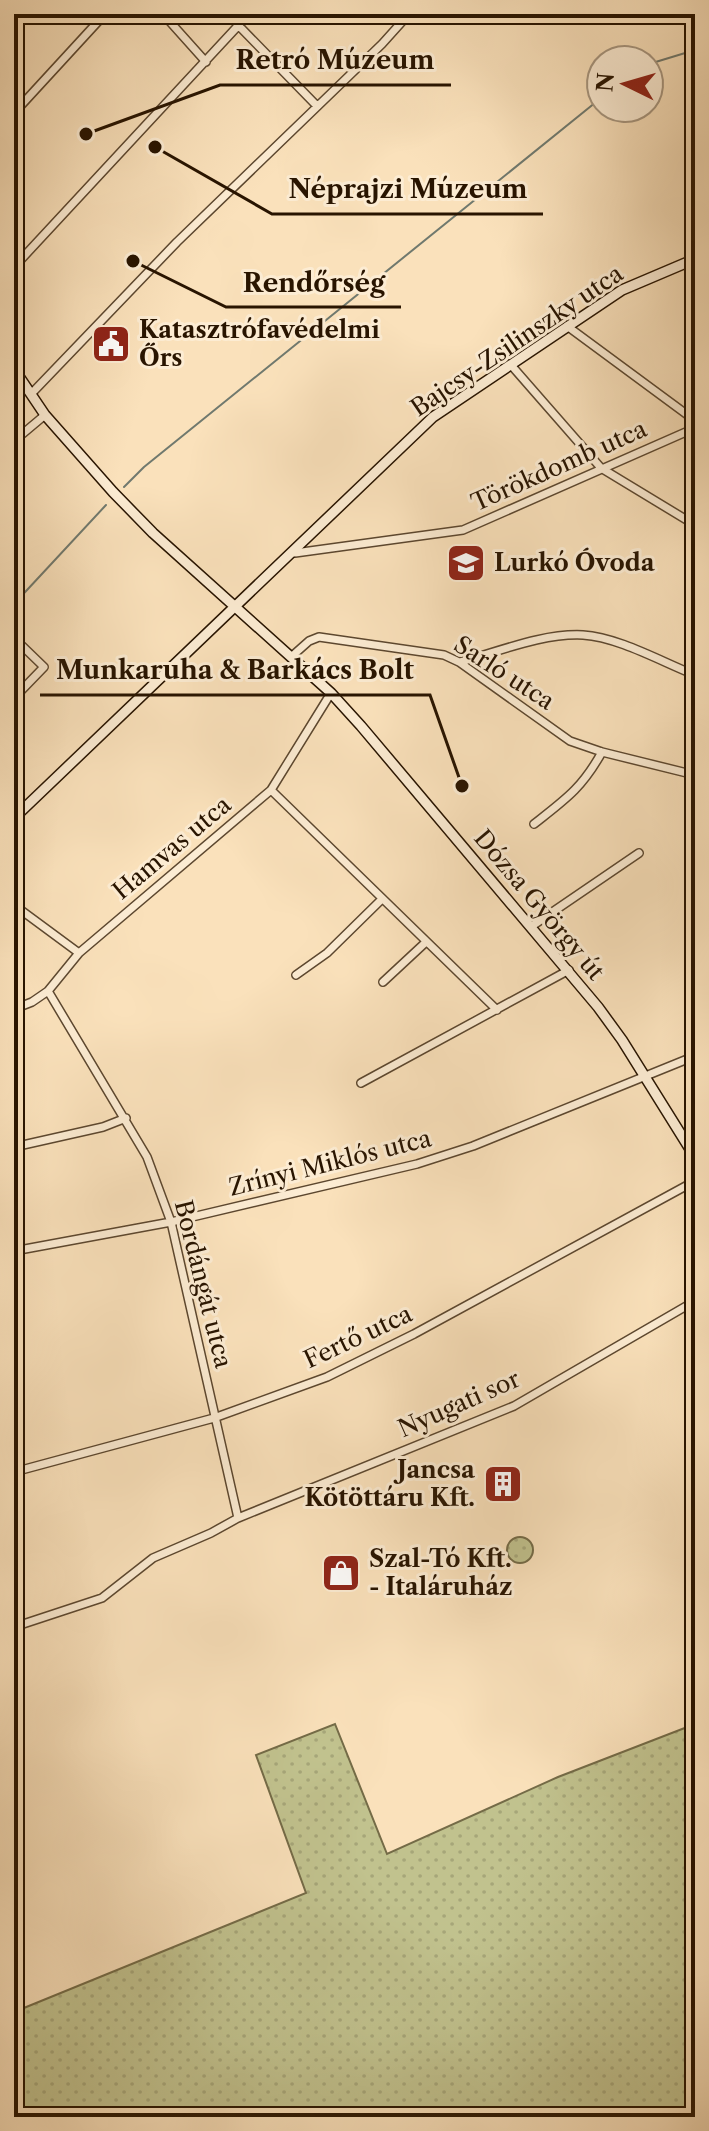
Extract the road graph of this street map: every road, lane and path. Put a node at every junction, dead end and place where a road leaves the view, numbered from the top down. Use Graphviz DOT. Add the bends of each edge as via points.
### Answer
graph roads {
  1 [pos="105,14"];
  2 [pos="163,14"];
  3 [pos="249,14"];
  4 [pos="409,14"];
  5 [pos="239,26"];
  6 [pos="206,62"];
  7 [pos="317,106"];
  8 [pos="14,113"];
  9 [pos="695,259"];
  10 [pos="14,267"];
  11 [pos="567,326"];
  12 [pos="511,365"];
  13 [pos="14,369"];
  14 [pos="31,391"];
  15 [pos="45,415"];
  16 [pos="695,428"];
  17 [pos="14,441"];
  18 [pos="601,468"];
  19 [pos="695,525"];
  20 [pos="295,553"];
  21 [pos="235,607"];
  22 [pos="14,638"];
  23 [pos="291,657"];
  24 [pos="459,662"];
  25 [pos="695,675"];
  26 [pos="331,693"];
  27 [pos="14,698"];
  28 [pos="602,752"];
  29 [pos="695,775"];
  30 [pos="271,790"];
  31 [pos="14,818"];
  32 [pos="534,824"];
  33 [pos="639,853"];
  34 [pos="382,899"];
  35 [pos="14,905"];
  36 [pos="532,926"];
  37 [pos="426,942"];
  38 [pos="79,953"];
  39 [pos="569,970"];
  40 [pos="296,975"];
  41 [pos="383,982"];
  42 [pos="48,991"];
  43 [pos="14,1009"];
  44 [pos="497,1010"];
  45 [pos="695,1056"];
  46 [pos="644,1075"];
  47 [pos="361,1083"];
  48 [pos="126,1118"];
  49 [pos="14,1147"];
  50 [pos="695,1157"];
  51 [pos="695,1181"];
  52 [pos="171,1222"];
  53 [pos="14,1251"];
  54 [pos="695,1301"];
  55 [pos="214,1418"];
  56 [pos="14,1472"];
  57 [pos="238,1518"];
  58 [pos="14,1627"];
  1 -- 8 [label="street"];
  2 -- 6 [label="street"];
  3 -- 5 [label="street"];
  4 -- 7 [label="street"];
  5 -- 6 [label="street"];
  5 -- 7 [label="street"];
  6 -- 10 [label="street"];
  7 -- 14 [label="street"];
  9 -- 11 [label="main road, Bajcsy-Zsilinszky utca" via="622,290"];
  11 -- 12 [label="main road, Bajcsy-Zsilinszky utca"];
  11 -- 16 [label="street" via="693,419"];
  12 -- 18 [label="street"];
  12 -- 20 [label="main road, Bajcsy-Zsilinszky utca" via="433,417"];
  13 -- 14 [label="main road, Dózsa György út"];
  14 -- 15 [label="main road, Dózsa György út"];
  15 -- 17 [label="street"];
  15 -- 21 [label="main road, Dózsa György út" via="153,533"];
  16 -- 18 [label="street, Törökdomb utca"];
  18 -- 19 [label="street"];
  18 -- 20 [label="street, Törökdomb utca" via="463,530"];
  20 -- 21 [label="main road, Bajcsy-Zsilinszky utca"];
  21 -- 23 [label="main road, Dózsa György út"];
  21 -- 31 [label="main road, Bajcsy-Zsilinszky utca"];
  22 -- 27 [label="street" via="44,667"];
  23 -- 24 [label="street, Sarló utca" via="319,637 435,652"];
  23 -- 26 [label="main road, Dózsa György út"];
  24 -- 25 [label="street" via="550,638 585,635"];
  24 -- 28 [label="street, Sarló utca" via="570,741"];
  26 -- 30 [label="street, Hamvas utca"];
  26 -- 36 [label="main road, Dózsa György út"];
  28 -- 29 [label="street, Sarló utca"];
  28 -- 32 [label="street" via="588,778"];
  30 -- 34 [label="street"];
  30 -- 38 [label="street, Hamvas utca"];
  33 -- 36 [label="street"];
  34 -- 37 [label="street"];
  34 -- 40 [label="street" via="327,953"];
  35 -- 38 [label="street"];
  36 -- 39 [label="main road, Dózsa György út"];
  37 -- 41 [label="street"];
  37 -- 44 [label="street"];
  38 -- 42 [label="street, Hamvas utca"];
  39 -- 44 [label="street"];
  39 -- 46 [label="main road, Dózsa György út"];
  42 -- 43 [label="street, Hamvas utca"];
  42 -- 48 [label="street, Bordángát utca"];
  44 -- 47 [label="street"];
  45 -- 46 [label="street, Zrínyi Miklós utca"];
  46 -- 50 [label="main road, Dózsa György út"];
  46 -- 52 [label="street, Zrínyi Miklós utca" via="447,1155"];
  48 -- 49 [label="street"];
  48 -- 52 [label="street, Bordángát utca"];
  51 -- 55 [label="street, Fertő utca" via="327,1377"];
  52 -- 53 [label="street, Zrínyi Miklós utca"];
  52 -- 55 [label="street, Bordángát utca"];
  54 -- 57 [label="street, Nyugati sor" via="514,1406"];
  55 -- 56 [label="street, Fertő utca"];
  55 -- 57 [label="street, Bordángát utca"];
  57 -- 58 [label="street, Nyugati sor" via="153,1558 102,1598"];
}
